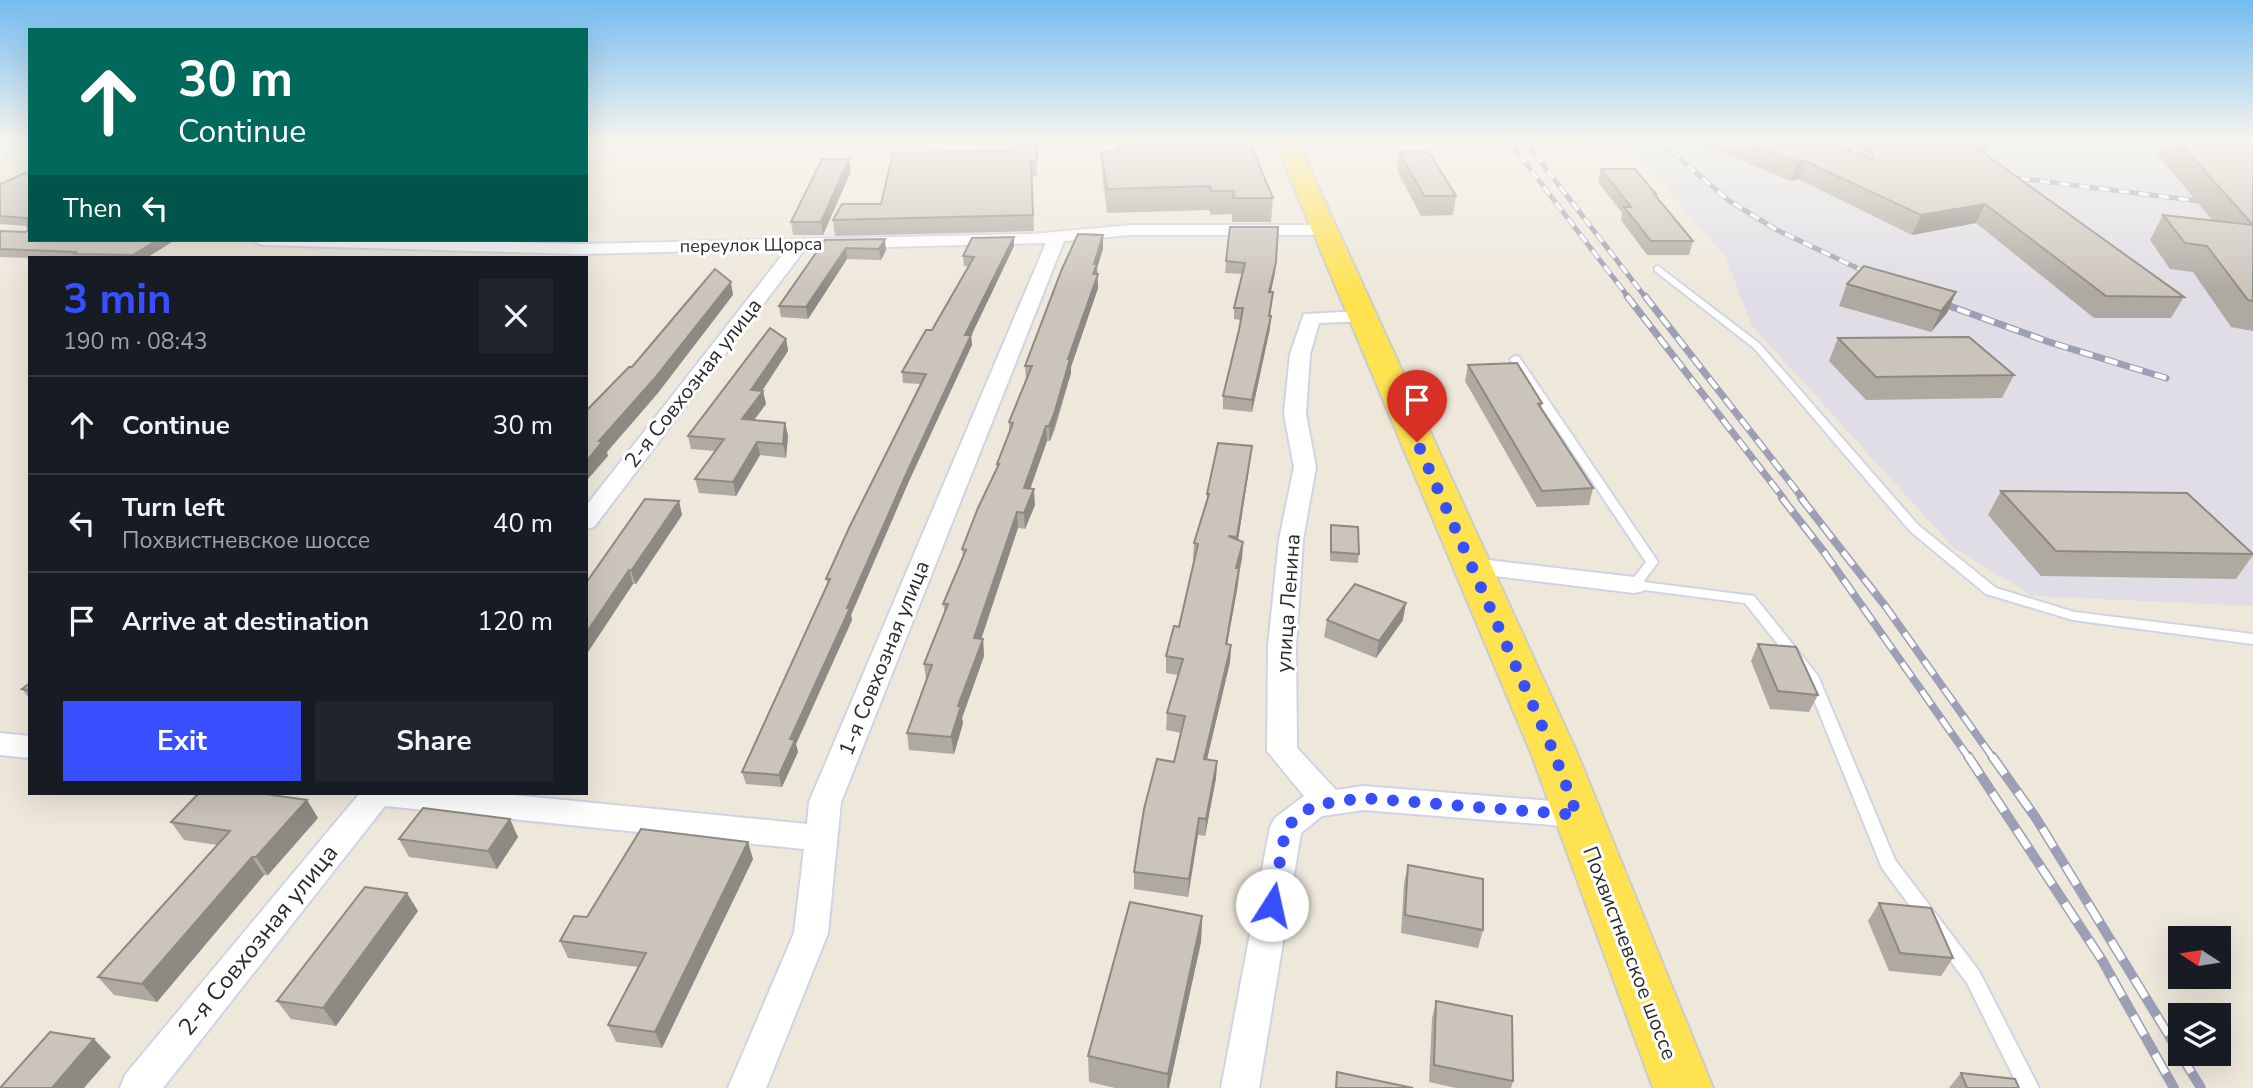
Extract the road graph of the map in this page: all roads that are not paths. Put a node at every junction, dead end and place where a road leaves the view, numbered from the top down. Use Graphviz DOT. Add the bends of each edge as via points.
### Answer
graph roads {
  1 [pos="1307,190"];
  2 [pos="1324,230"];
  3 [pos="1057,237"];
  4 [pos="341,242"];
  5 [pos="800,244"];
  6 [pos="1658,269"];
  7 [pos="1363,317"];
  8 [pos="1515,359"];
  9 [pos="588,519"];
  10 [pos="1471,566"];
  11 [pos="1634,585"];
  12 [pos="2253,639"];
  13 [pos="0,744"];
  14 [pos="28,747"];
  15 [pos="375,795"];
  16 [pos="397,795"];
  17 [pos="1329,803"];
  18 [pos="1577,815"];
  19 [pos="821,838"];
  20 [pos="139,1088"];
  21 [pos="747,1088"];
  22 [pos="1240,1088"];
  23 [pos="1683,1088"];
  24 [pos="2029,1088"];
  1 -- 2 [label="main road"];
  2 -- 3 [label="street, переулок Щорса" via="1130,230"];
  2 -- 7 [label="main road"];
  3 -- 5 [label="street, переулок Щорса"];
  3 -- 19 [label="street, 1-я Совхозная улица" via="825,802"];
  4 -- 5 [label="street, переулок Щорса" via="580,248"];
  5 -- 9 [label="street, 2-я Совхозная улица"];
  6 -- 12 [label="lane" via="1757,346 1914,528 1991,591 2073,616"];
  7 -- 10 [label="main road, Похвистневское шоссе"];
  7 -- 17 [label="street, улица Ленина" via="1311,318 1300,354 1295,414 1304,467 1290,554 1282,751"];
  8 -- 11 [label="lane" via="1652,562"];
  10 -- 11 [label="street"];
  10 -- 18 [label="main road, Похвистневское шоссе"];
  11 -- 24 [label="lane" via="1749,599 1811,676 1888,863 1973,977"];
  13 -- 14 [label="street"];
  15 -- 20 [label="street, 2-я Совхозная улица"];
  16 -- 19 [label="street"];
  17 -- 18 [label="street" via="1363,798"];
  17 -- 22 [label="street" via="1314,805 1286,827"];
  18 -- 23 [label="main road, Похвистневское шоссе"];
  19 -- 21 [label="street, 1-я Совхозная улица" via="811,933"];
}
